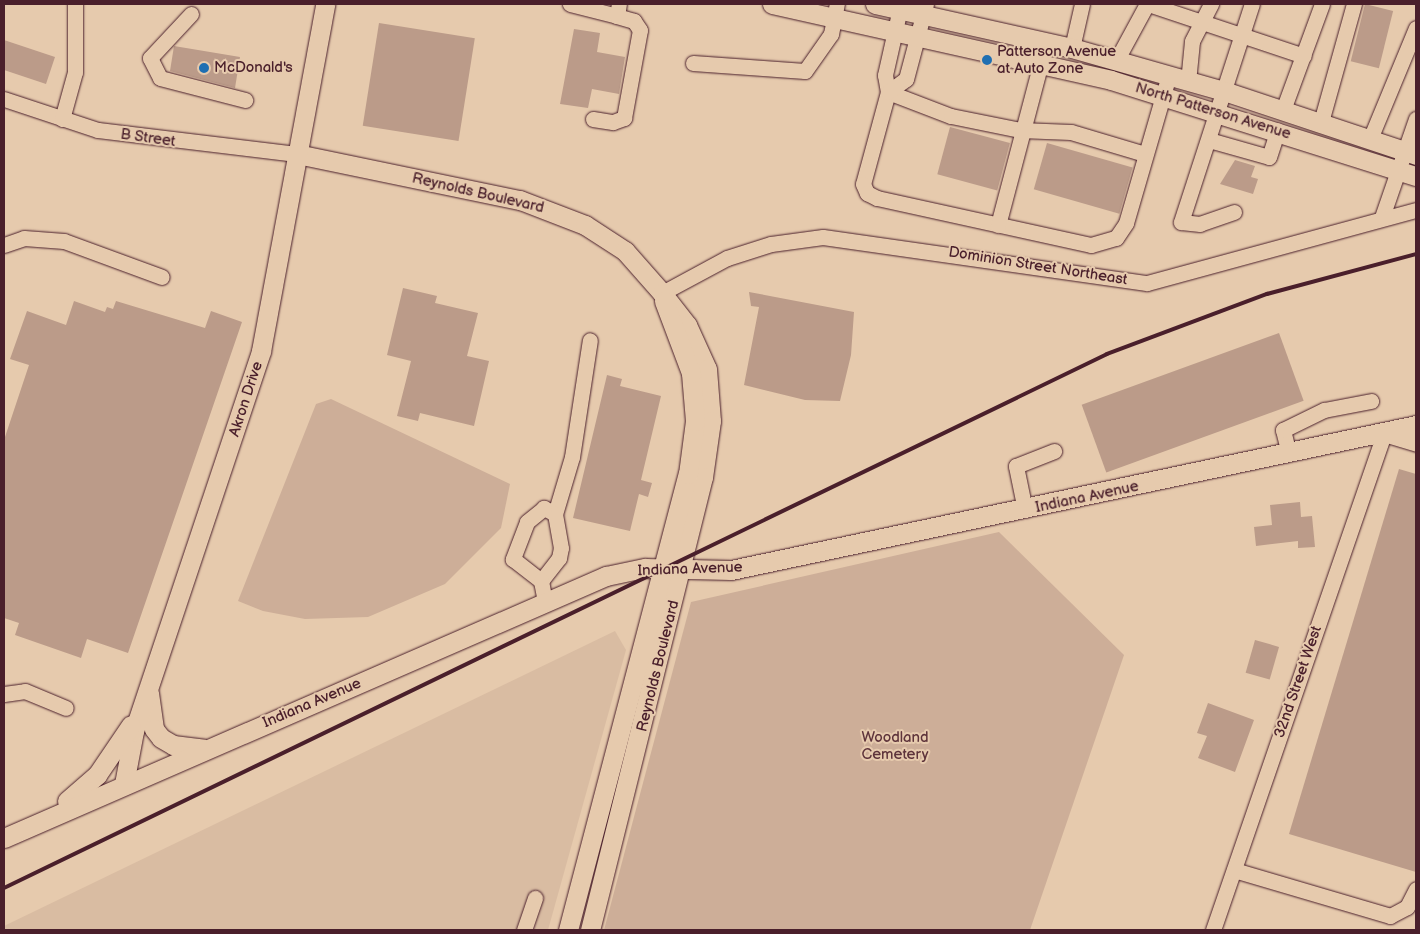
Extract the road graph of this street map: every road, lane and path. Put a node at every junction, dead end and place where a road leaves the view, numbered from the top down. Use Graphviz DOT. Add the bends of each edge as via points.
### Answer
graph roads {
  1 [pos="75,4"];
  2 [pos="324,4"];
  3 [pos="570,4"];
  4 [pos="772,4"];
  5 [pos="875,4"];
  6 [pos="1082,4"];
  7 [pos="1147,4"];
  8 [pos="1211,4"];
  9 [pos="1252,4"];
  10 [pos="1322,4"];
  11 [pos="1354,4"];
  12 [pos="900,6"];
  13 [pos="618,10"];
  14 [pos="836,10"];
  15 [pos="191,14"];
  16 [pos="922,17"];
  17 [pos="1200,20"];
  18 [pos="895,28"];
  19 [pos="1416,28"];
  20 [pos="1242,34"];
  21 [pos="1046,42"];
  22 [pos="1072,48"];
  23 [pos="1304,56"];
  24 [pos="1116,61"];
  25 [pos="1040,62"];
  26 [pos="693,63"];
  27 [pos="1169,75"];
  28 [pos="1188,82"];
  29 [pos="1224,91"];
  30 [pos="888,92"];
  31 [pos="1162,95"];
  32 [pos="4,99"];
  33 [pos="245,100"];
  34 [pos="1283,110"];
  35 [pos="1219,111"];
  36 [pos="62,119"];
  37 [pos="593,119"];
  38 [pos="1416,119"];
  39 [pos="1321,122"];
  40 [pos="1020,130"];
  41 [pos="1278,130"];
  42 [pos="1370,139"];
  43 [pos="1210,140"];
  44 [pos="1411,153"];
  45 [pos="297,154"];
  46 [pos="1145,154"];
  47 [pos="1407,172"];
  48 [pos="1416,210"];
  49 [pos="1234,212"];
  50 [pos="1382,217"];
  51 [pos="998,225"];
  52 [pos="4,245"];
  53 [pos="162,277"];
  54 [pos="662,293"];
  55 [pos="590,340"];
  56 [pos="1370,400"];
  57 [pos="1416,425"];
  58 [pos="1384,434"];
  59 [pos="1416,444"];
  60 [pos="1054,451"];
  61 [pos="1289,454"];
  62 [pos="1025,510"];
  63 [pos="555,514"];
  64 [pos="674,570"];
  65 [pos="541,581"];
  66 [pos="545,602"];
  67 [pos="148,688"];
  68 [pos="4,694"];
  69 [pos="142,707"];
  70 [pos="66,708"];
  71 [pos="205,749"];
  72 [pos="124,784"];
  73 [pos="32,825"];
  74 [pos="4,838"];
  75 [pos="1234,870"];
  76 [pos="1416,889"];
  77 [pos="534,898"];
  78 [pos="524,930"];
  79 [pos="568,930"];
  80 [pos="590,930"];
  81 [pos="1213,930"];
  1 -- 36 [label="street" via="75,72"];
  2 -- 45 [label="main road, Akron Drive"];
  3 -- 13 [label="street"];
  4 -- 14 [label="main road, North Patterson Avenue"];
  5 -- 12 [label="main road, North Patterson Avenue"];
  6 -- 22 [label="street"];
  7 -- 17 [label="street"];
  7 -- 24 [label="street"];
  8 -- 17 [label="street"];
  9 -- 20 [label="street"];
  10 -- 23 [label="street"];
  11 -- 39 [label="street"];
  12 -- 16 [label="main road, North Patterson Avenue"];
  12 -- 18 [label="street"];
  13 -- 37 [label="street" via="640,30 624,118 613,122"];
  14 -- 18 [label="main road, North Patterson Avenue"];
  14 -- 26 [label="street" via="831,34 805,71"];
  15 -- 33 [label="street" via="150,58 160,78"];
  16 -- 18 [label="main road, North Patterson Avenue"];
  16 -- 21 [label="main road, North Patterson Avenue"];
  16 -- 25 [label="main road, North Patterson Avenue"];
  16 -- 30 [label="street" via="906,78"];
  17 -- 20 [label="street"];
  17 -- 28 [label="street"];
  18 -- 30 [label="street" via="885,75"];
  19 -- 42 [label="street"];
  20 -- 23 [label="street"];
  20 -- 29 [label="street"];
  21 -- 22 [label="main road, North Patterson Avenue"];
  21 -- 25 [label="street"];
  22 -- 24 [label="main road, North Patterson Avenue"];
  23 -- 34 [label="street"];
  24 -- 27 [label="main road, North Patterson Avenue"];
  25 -- 31 [label="main road, North Patterson Avenue"];
  25 -- 40 [label="street"];
  27 -- 28 [label="main road, North Patterson Avenue"];
  27 -- 31 [label="street"];
  28 -- 29 [label="main road, North Patterson Avenue"];
  29 -- 34 [label="main road, North Patterson Avenue"];
  29 -- 35 [label="street"];
  30 -- 40 [label="street" via="951,116"];
  30 -- 51 [label="street" via="863,184 867,193"];
  31 -- 35 [label="main road, North Patterson Avenue"];
  31 -- 46 [label="street"];
  32 -- 36 [label="street, B Street"];
  34 -- 39 [label="main road, North Patterson Avenue"];
  35 -- 41 [label="main road, North Patterson Avenue"];
  35 -- 43 [label="street"];
  36 -- 45 [label="street, B Street" via="160,141"];
  38 -- 44 [label="street"];
  39 -- 42 [label="main road, North Patterson Avenue"];
  40 -- 46 [label="street" via="1071,132"];
  40 -- 51 [label="street"];
  41 -- 43 [label="street" via="1269,157"];
  41 -- 47 [label="main road, North Patterson Avenue"];
  42 -- 44 [label="main road, North Patterson Avenue"];
  43 -- 49 [label="street" via="1181,222 1200,224"];
  44 -- 47 [label="street"];
  45 -- 54 [label="main road, Reynolds Boulevard" via="546,208 609,238"];
  45 -- 67 [label="main road, Akron Drive" via="261,351"];
  46 -- 51 [label="street" via="1126,223 1116,238 1091,245"];
  47 -- 50 [label="street"];
  48 -- 50 [label="street, Dominion Street Northeast"];
  50 -- 54 [label="street, Dominion Street Northeast" via="1147,283 823,237 771,244 727,258"];
  52 -- 53 [label="street" via="24,238 64,240"];
  54 -- 64 [label="main road, Reynolds Boulevard" via="687,325 707,369 711,421"];
  55 -- 63 [label="street" via="572,457"];
  56 -- 61 [label="street" via="1324,410 1282,430"];
  57 -- 58 [label="main road, Indiana Avenue"];
  58 -- 59 [label="street"];
  58 -- 61 [label="main road, Indiana Avenue"];
  58 -- 75 [label="street, 32nd Street West"];
  60 -- 62 [label="street" via="1016,466"];
  61 -- 62 [label="main road, Indiana Avenue"];
  62 -- 64 [label="main road, Indiana Avenue" via="731,570"];
  63 -- 65 [label="street" via="560,553"];
  63 -- 65 [label="street" via="544,508 535,512 513,552 518,567"];
  64 -- 66 [label="main road, Indiana Avenue" via="606,576"];
  64 -- 79 [label="main road, Reynolds Boulevard"];
  64 -- 80 [label="main road, Reynolds Boulevard"];
  65 -- 66 [label="street"];
  66 -- 71 [label="main road, Indiana Avenue"];
  67 -- 69 [label="main road, Akron Drive"];
  67 -- 71 [label="main road" via="154,728 161,738 173,745"];
  68 -- 70 [label="street" via="25,691"];
  69 -- 72 [label="main road, Akron Drive"];
  69 -- 73 [label="main road" via="92,781"];
  71 -- 72 [label="main road, Indiana Avenue"];
  72 -- 73 [label="main road, Indiana Avenue"];
  73 -- 74 [label="main road, Indiana Avenue"];
  75 -- 76 [label="street" via="1390,916 1408,906"];
  75 -- 81 [label="street, 32nd Street West"];
  77 -- 78 [label="street"];
}
